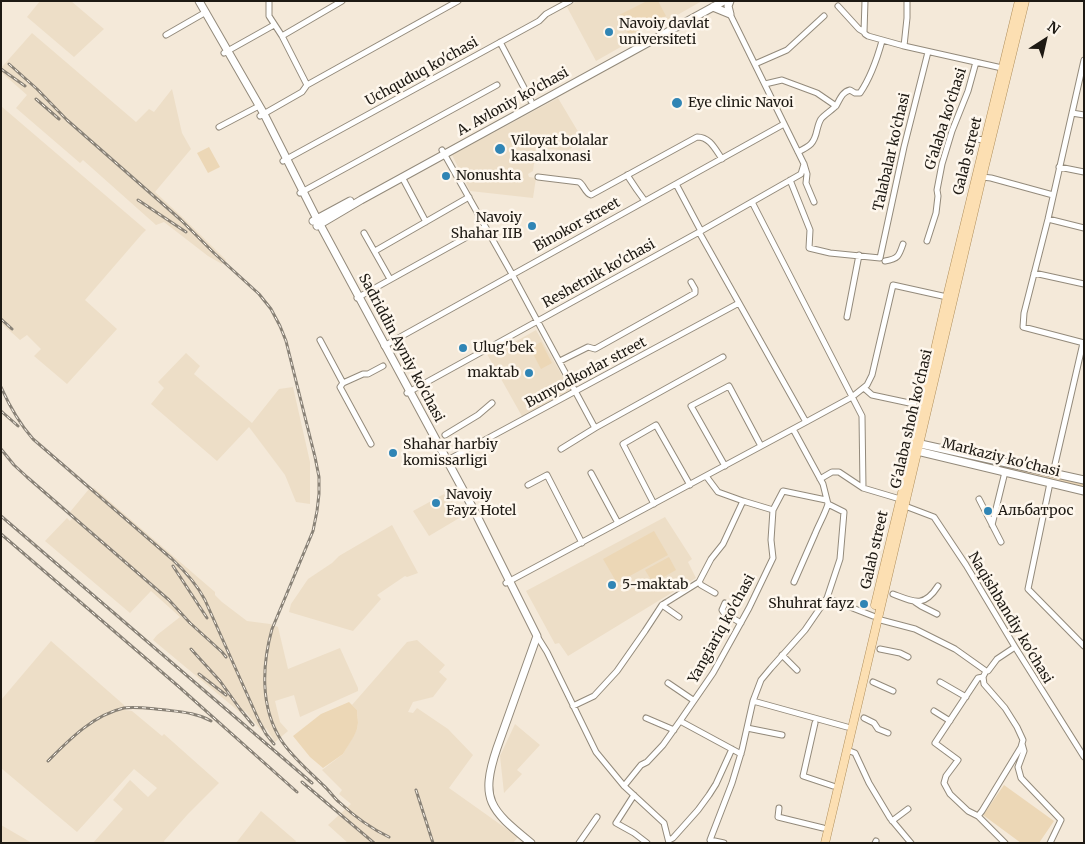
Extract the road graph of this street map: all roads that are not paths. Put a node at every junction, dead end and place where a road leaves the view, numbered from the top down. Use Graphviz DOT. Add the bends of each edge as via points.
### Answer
graph roads {
  1 [pos="195,1"];
  2 [pos="199,1"];
  3 [pos="270,1"];
  4 [pos="342,1"];
  5 [pos="458,1"];
  6 [pos="570,1"];
  7 [pos="865,1"];
  8 [pos="907,1"];
  9 [pos="1019,1"];
  10 [pos="1025,1"];
  11 [pos="721,4"];
  12 [pos="838,6"];
  13 [pos="204,13"];
  14 [pos="824,16"];
  15 [pos="274,25"];
  16 [pos="864,32"];
  17 [pos="166,35"];
  18 [pos="282,36"];
  19 [pos="882,41"];
  20 [pos="500,42"];
  21 [pos="904,46"];
  22 [pos="226,52"];
  23 [pos="928,52"];
  24 [pos="1084,61"];
  25 [pos="976,62"];
  26 [pos="755,64"];
  27 [pos="1002,68"];
  28 [pos="765,84"];
  29 [pos="307,85"];
  30 [pos="497,85"];
  31 [pos="531,102"];
  32 [pos="836,106"];
  33 [pos="257,107"];
  34 [pos="1072,113"];
  35 [pos="262,115"];
  36 [pos="1084,116"];
  37 [pos="784,124"];
  38 [pos="219,127"];
  39 [pos="443,152"];
  40 [pos="798,152"];
  41 [pos="722,159"];
  42 [pos="285,160"];
  43 [pos="804,164"];
  44 [pos="1059,167"];
  45 [pos="1084,172"];
  46 [pos="627,175"];
  47 [pos="402,177"];
  48 [pos="538,177"];
  49 [pos="982,177"];
  50 [pos="790,180"];
  51 [pos="676,184"];
  52 [pos="302,192"];
  53 [pos="1053,195"];
  54 [pos="469,197"];
  55 [pos="645,201"];
  56 [pos="752,202"];
  57 [pos="814,202"];
  58 [pos="310,205"];
  59 [pos="332,214"];
  60 [pos="1048,219"];
  61 [pos="426,222"];
  62 [pos="317,223"];
  63 [pos="485,227"];
  64 [pos="1084,228"];
  65 [pos="700,231"];
  66 [pos="364,233"];
  67 [pos="327,237"];
  68 [pos="927,241"];
  69 [pos="903,244"];
  70 [pos="375,251"];
  71 [pos="859,255"];
  72 [pos="882,259"];
  73 [pos="1034,273"];
  74 [pos="512,274"];
  75 [pos="390,280"];
  76 [pos="691,282"];
  77 [pos="1084,284"];
  78 [pos="947,296"];
  79 [pos="358,297"];
  80 [pos="739,303"];
  81 [pos="847,317"];
  82 [pos="537,321"];
  83 [pos="320,340"];
  84 [pos="1084,343"];
  85 [pos="384,346"];
  86 [pos="723,357"];
  87 [pos="560,361"];
  88 [pos="382,366"];
  89 [pos="343,383"];
  90 [pos="866,387"];
  91 [pos="408,392"];
  92 [pos="576,392"];
  93 [pos="852,397"];
  94 [pos="917,401"];
  95 [pos="492,403"];
  96 [pos="806,422"];
  97 [pos="595,428"];
  98 [pos="793,429"];
  99 [pos="445,435"];
  100 [pos="371,444"];
  101 [pos="904,445"];
  102 [pos="761,446"];
  103 [pos="915,447"];
  104 [pos="561,450"];
  105 [pos="958,456"];
  106 [pos="446,461"];
  107 [pos="725,466"];
  108 [pos="1006,472"];
  109 [pos="592,473"];
  110 [pos="1053,473"];
  111 [pos="706,476"];
  112 [pos="820,479"];
  113 [pos="1084,480"];
  114 [pos="1050,483"];
  115 [pos="528,485"];
  116 [pos="690,485"];
  117 [pos="863,488"];
  118 [pos="1084,491"];
  119 [pos="900,499"];
  120 [pos="979,499"];
  121 [pos="743,501"];
  122 [pos="827,502"];
  123 [pos="654,504"];
  124 [pos="905,506"];
  125 [pos="774,510"];
  126 [pos="618,523"];
  127 [pos="992,525"];
  128 [pos="1001,542"];
  129 [pos="582,543"];
  130 [pos="508,582"];
  131 [pos="699,582"];
  132 [pos="794,582"];
  133 [pos="938,586"];
  134 [pos="715,593"];
  135 [pos="893,594"];
  136 [pos="827,598"];
  137 [pos="915,602"];
  138 [pos="725,603"];
  139 [pos="662,605"];
  140 [pos="937,614"];
  141 [pos="679,617"];
  142 [pos="875,618"];
  143 [pos="740,623"];
  144 [pos="535,637"];
  145 [pos="1084,646"];
  146 [pos="1015,647"];
  147 [pos="880,649"];
  148 [pos="782,655"];
  149 [pos="908,657"];
  150 [pos="797,670"];
  151 [pos="986,671"];
  152 [pos="983,677"];
  153 [pos="873,682"];
  154 [pos="940,682"];
  155 [pos="668,683"];
  156 [pos="893,691"];
  157 [pos="966,697"];
  158 [pos="693,700"];
  159 [pos="753,701"];
  160 [pos="573,706"];
  161 [pos="934,711"];
  162 [pos="646,718"];
  163 [pos="864,718"];
  164 [pos="680,721"];
  165 [pos="950,721"];
  166 [pos="815,723"];
  167 [pos="847,727"];
  168 [pos="747,728"];
  169 [pos="674,730"];
  170 [pos="888,734"];
  171 [pos="782,736"];
  172 [pos="1022,742"];
  173 [pos="732,749"];
  174 [pos="847,750"];
  175 [pos="741,754"];
  176 [pos="1084,757"];
  177 [pos="624,786"];
  178 [pos="833,786"];
  179 [pos="634,795"];
  180 [pos="779,808"];
  181 [pos="908,809"];
  182 [pos="978,816"];
  183 [pos="597,817"];
  184 [pos="892,822"];
  185 [pos="823,828"];
  186 [pos="669,841"];
  187 [pos="526,843"];
  188 [pos="531,843"];
  189 [pos="579,843"];
  190 [pos="647,843"];
  191 [pos="724,843"];
  192 [pos="820,843"];
  193 [pos="825,843"];
  194 [pos="911,843"];
  195 [pos="1005,843"];
  196 [pos="1050,843"];
  1 -- 13 [label="main road, Sadriddin Ayniy ko'chasi"];
  2 -- 13 [label="main road, Sadriddin Ayniy ko'chasi"];
  3 -- 15 [label="street" via="269,16"];
  4 -- 18 [label="street"];
  5 -- 29 [label="street"];
  6 -- 20 [label="street, Uchquduq ko'chasi"];
  7 -- 16 [label="street"];
  8 -- 21 [label="street"];
  9 -- 27 [label="main road, Galab street"];
  10 -- 49 [label="main road, G'alaba shoh ko'chasi"];
  11 -- 26 [label="street"];
  11 -- 31 [label="main road, A. Avloniy ko'chasi"];
  11 -- 39 [label="main road, A. Avloniy ko'chasi"];
  12 -- 16 [label="street"];
  13 -- 17 [label="street"];
  13 -- 22 [label="main road, Sadriddin Ayniy ko'chasi"];
  14 -- 26 [label="street" via="787,50"];
  15 -- 18 [label="street"];
  15 -- 22 [label="street"];
  16 -- 19 [label="street"];
  18 -- 29 [label="street"];
  19 -- 21 [label="street"];
  19 -- 32 [label="street" via="873,71 860,93 846,91"];
  20 -- 31 [label="street"];
  20 -- 42 [label="street, Uchquduq ko'chasi"];
  21 -- 23 [label="street"];
  22 -- 33 [label="main road, Sadriddin Ayniy ko'chasi"];
  23 -- 25 [label="street"];
  23 -- 72 [label="street, Talabalar ko'chasi" via="904,148"];
  24 -- 34 [label="street"];
  25 -- 27 [label="street"];
  25 -- 68 [label="street, G'alaba ko'chasi" via="942,164 936,213"];
  26 -- 28 [label="street"];
  27 -- 78 [label="main road, Galab street" via="980,139"];
  28 -- 32 [label="street" via="782,80 817,93"];
  28 -- 37 [label="street"];
  29 -- 35 [label="street" via="302,92"];
  30 -- 52 [label="street"];
  31 -- 39 [label="main road, A. Avloniy ko'chasi"];
  32 -- 40 [label="street" via="822,117 810,146"];
  33 -- 35 [label="main road, Sadriddin Ayniy ko'chasi"];
  33 -- 38 [label="street"];
  34 -- 36 [label="street"];
  34 -- 44 [label="street"];
  35 -- 42 [label="main road, Sadriddin Ayniy ko'chasi"];
  37 -- 40 [label="street"];
  37 -- 41 [label="street, Binokor street"];
  39 -- 47 [label="main road, A. Avloniy ko'chasi"];
  39 -- 54 [label="street"];
  39 -- 59 [label="main road, A. Avloniy ko'chasi"];
  40 -- 43 [label="street"];
  41 -- 46 [label="street" via="710,142 697,137"];
  41 -- 51 [label="street, Binokor street"];
  42 -- 52 [label="main road, Sadriddin Ayniy ko'chasi"];
  43 -- 50 [label="street, Reshetnik ko'chasi" via="801,174"];
  43 -- 57 [label="street" via="806,183"];
  44 -- 45 [label="street"];
  44 -- 53 [label="street"];
  46 -- 48 [label="street" via="591,195 579,182"];
  46 -- 55 [label="street"];
  47 -- 59 [label="main road, A. Avloniy ko'chasi"];
  47 -- 61 [label="street"];
  49 -- 53 [label="street"];
  49 -- 103 [label="main road, G'alaba shoh ko'chasi"];
  50 -- 56 [label="street, Reshetnik ko'chasi"];
  50 -- 71 [label="street" via="810,230 809,248"];
  51 -- 55 [label="street, Binokor street"];
  51 -- 65 [label="street"];
  52 -- 58 [label="main road, Sadriddin Ayniy ko'chasi"];
  52 -- 62 [label="main road, Sadriddin Ayniy ko'chasi"];
  53 -- 60 [label="street"];
  54 -- 61 [label="street"];
  54 -- 63 [label="street"];
  55 -- 74 [label="street, Binokor street"];
  56 -- 65 [label="street, Reshetnik ko'chasi"];
  56 -- 93 [label="street"];
  58 -- 59 [label="main road"];
  58 -- 62 [label="main road, Sadriddin Ayniy ko'chasi"];
  59 -- 62 [label="main road, A. Avloniy ko'chasi"];
  59 -- 67 [label="main road"];
  60 -- 64 [label="street"];
  60 -- 73 [label="street"];
  61 -- 70 [label="street"];
  62 -- 67 [label="main road, Sadriddin Ayniy ko'chasi"];
  62 -- 79 [label="main road, Sadriddin Ayniy ko'chasi"];
  63 -- 74 [label="street"];
  63 -- 75 [label="street"];
  65 -- 80 [label="street"];
  65 -- 82 [label="street, Reshetnik ko'chasi"];
  66 -- 70 [label="street"];
  67 -- 79 [label="main road, Sadriddin Ayniy ko'chasi"];
  69 -- 72 [label="street" via="899,256 893,260"];
  70 -- 75 [label="street"];
  71 -- 72 [label="street"];
  71 -- 81 [label="street"];
  73 -- 77 [label="street"];
  73 -- 84 [label="street" via="1023,326"];
  74 -- 82 [label="street"];
  74 -- 85 [label="street, Binokor street"];
  75 -- 79 [label="street"];
  76 -- 87 [label="street" via="695,293 594,349 588,347"];
  78 -- 90 [label="street" via="893,285 872,375"];
  78 -- 94 [label="main road, Galab street"];
  79 -- 85 [label="main road, Sadriddin Ayniy ko'chasi"];
  80 -- 92 [label="street, Bunyodkorlar street"];
  80 -- 96 [label="street"];
  82 -- 87 [label="street"];
  82 -- 91 [label="street, Reshetnik ko'chasi"];
  83 -- 89 [label="street"];
  84 -- 110 [label="street"];
  85 -- 91 [label="main road, Sadriddin Ayniy ko'chasi"];
  86 -- 97 [label="street"];
  87 -- 92 [label="street"];
  88 -- 89 [label="street"];
  89 -- 100 [label="street" via="340,386"];
  90 -- 93 [label="street"];
  90 -- 94 [label="street" via="872,395"];
  91 -- 106 [label="main road, Sadriddin Ayniy ko'chasi"];
  92 -- 97 [label="street"];
  92 -- 106 [label="street, Bunyodkorlar street"];
  93 -- 96 [label="street"];
  93 -- 117 [label="street" via="862,416"];
  94 -- 103 [label="main road, Galab street"];
  95 -- 99 [label="street"];
  96 -- 98 [label="street"];
  97 -- 104 [label="street"];
  98 -- 102 [label="street"];
  98 -- 112 [label="street"];
  101 -- 103 [label="street"];
  102 -- 107 [label="street"];
  102 -- 107 [label="street" via="729,386 691,406"];
  103 -- 105 [label="main road, Markaziy ko'chasi"];
  103 -- 119 [label="main road, Galab street"];
  103 -- 124 [label="main road, G'alaba shoh ko'chasi"];
  105 -- 108 [label="main road, Markaziy ko'chasi"];
  105 -- 110 [label="main road, Markaziy ko'chasi"];
  106 -- 130 [label="main road, Sadriddin Ayniy ko'chasi"];
  107 -- 111 [label="street"];
  108 -- 114 [label="main road, Markaziy ko'chasi"];
  108 -- 127 [label="street"];
  109 -- 126 [label="street"];
  110 -- 113 [label="main road, Markaziy ko'chasi"];
  111 -- 116 [label="street"];
  111 -- 121 [label="street" via="718,492"];
  112 -- 117 [label="street" via="839,472"];
  112 -- 122 [label="street"];
  114 -- 118 [label="main road, Markaziy ko'chasi"];
  114 -- 145 [label="street" via="1028,589"];
  115 -- 129 [label="street" via="547,475"];
  116 -- 123 [label="street"];
  116 -- 123 [label="street" via="656,425 623,444"];
  117 -- 119 [label="street"];
  119 -- 142 [label="main road, Galab street"];
  120 -- 127 [label="street"];
  121 -- 125 [label="street"];
  121 -- 131 [label="street" via="723,544"];
  122 -- 125 [label="street, Yangiariq ko'chasi" via="783,491"];
  122 -- 132 [label="street"];
  122 -- 136 [label="street" via="844,512 840,559"];
  123 -- 126 [label="street"];
  124 -- 142 [label="main road, G'alaba shoh ko'chasi"];
  124 -- 146 [label="street, Naqishbandiy ko'chasi" via="934,517"];
  125 -- 143 [label="street, Yangiariq ko'chasi" via="773,558"];
  126 -- 129 [label="street"];
  127 -- 128 [label="street"];
  129 -- 130 [label="street"];
  130 -- 144 [label="main road, Sadriddin Ayniy ko'chasi"];
  131 -- 134 [label="street"];
  131 -- 139 [label="street"];
  133 -- 137 [label="street" via="932,595"];
  135 -- 137 [label="street"];
  136 -- 142 [label="street"];
  136 -- 148 [label="street" via="805,630"];
  137 -- 140 [label="street"];
  138 -- 143 [label="street" via="724,613"];
  139 -- 141 [label="street"];
  139 -- 160 [label="street" via="617,671 594,696"];
  142 -- 151 [label="street" via="915,629 955,649"];
  142 -- 167 [label="main road, Galab street"];
  142 -- 174 [label="main road, G'alaba shoh ko'chasi"];
  143 -- 158 [label="street, Yangiariq ko'chasi" via="713,673"];
  144 -- 160 [label="street" via="547,652"];
  144 -- 187 [label="main road" via="487,766 485,781 488,804 494,814"];
  144 -- 188 [label="main road" via="488,781 492,803 498,813"];
  146 -- 151 [label="street"];
  146 -- 176 [label="street, Naqishbandiy ko'chasi"];
  147 -- 149 [label="street"];
  148 -- 150 [label="street"];
  148 -- 159 [label="street" via="761,680"];
  151 -- 152 [label="street"];
  152 -- 157 [label="street" via="978,678"];
  152 -- 172 [label="street" via="984,684 1017,727"];
  153 -- 156 [label="street"];
  154 -- 157 [label="street"];
  155 -- 158 [label="street"];
  157 -- 165 [label="street"];
  158 -- 164 [label="street, Yangiariq ko'chasi"];
  159 -- 167 [label="street"];
  159 -- 168 [label="street"];
  160 -- 177 [label="street" via="596,752"];
  161 -- 165 [label="street"];
  162 -- 169 [label="street"];
  163 -- 170 [label="street"];
  164 -- 169 [label="street, Yangiariq ko'chasi"];
  164 -- 173 [label="street"];
  165 -- 182 [label="street" via="935,743 958,760 944,782 950,794"];
  166 -- 178 [label="street" via="803,776"];
  167 -- 178 [label="main road, Galab street"];
  168 -- 171 [label="street"];
  168 -- 175 [label="street"];
  169 -- 177 [label="street, Yangiariq ko'chasi"];
  172 -- 182 [label="street"];
  172 -- 196 [label="street" via="1024,750 1018,767 1021,778 1061,820"];
  173 -- 175 [label="street"];
  173 -- 186 [label="street" via="716,784 698,810"];
  174 -- 184 [label="street" via="855,753"];
  174 -- 193 [label="main road, G'alaba shoh ko'chasi"];
  175 -- 191 [label="street" via="710,840"];
  177 -- 179 [label="street"];
  178 -- 185 [label="main road, Galab street"];
  179 -- 186 [label="street" via="664,823"];
  179 -- 190 [label="street" via="616,823"];
  180 -- 185 [label="street" via="778,817"];
  181 -- 184 [label="street"];
  182 -- 195 [label="street"];
  183 -- 189 [label="street"];
  184 -- 194 [label="street"];
  185 -- 192 [label="main road, Galab street"];
}
